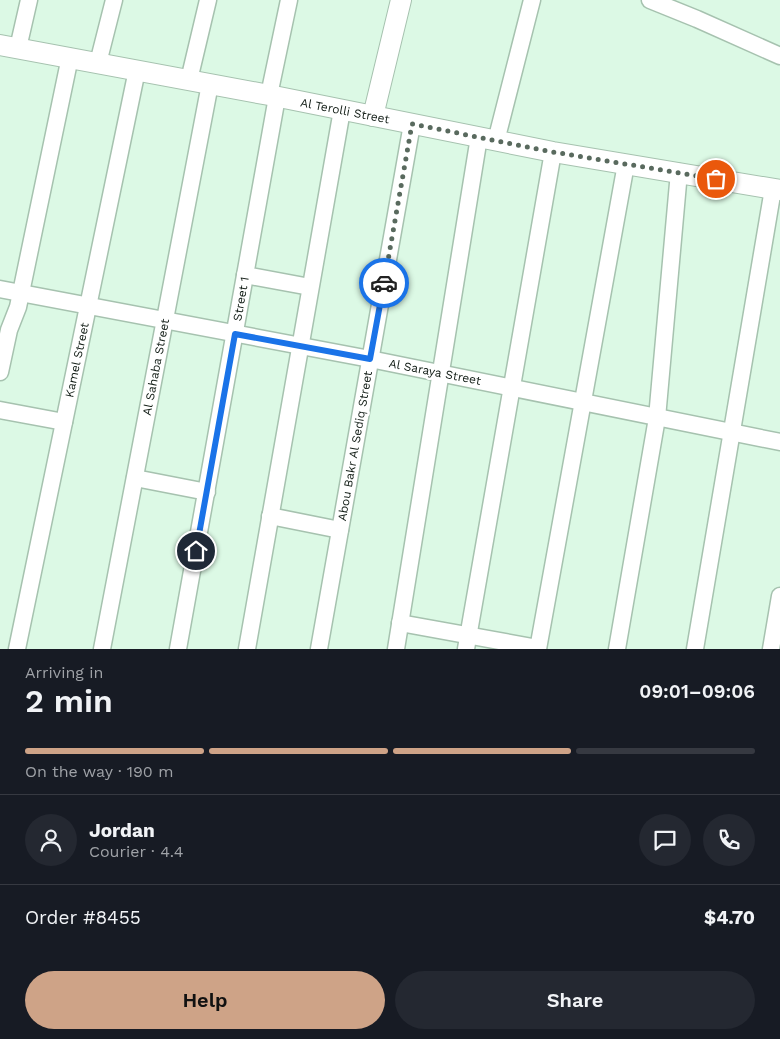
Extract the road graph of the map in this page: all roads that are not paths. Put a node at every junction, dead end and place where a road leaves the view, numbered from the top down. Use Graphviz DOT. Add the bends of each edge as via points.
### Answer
graph roads {
  1 [pos="29,0"];
  2 [pos="114,0"];
  3 [pos="208,0"];
  4 [pos="289,0"];
  5 [pos="401,0"];
  6 [pos="532,0"];
  7 [pos="650,0"];
  8 [pos="5,49"];
  9 [pos="780,56"];
  10 [pos="70,57"];
  11 [pos="98,63"];
  12 [pos="137,70"];
  13 [pos="189,80"];
  14 [pos="210,84"];
  15 [pos="273,96"];
  16 [pos="342,110"];
  17 [pos="373,116"];
  18 [pos="412,124"];
  19 [pos="488,139"];
  20 [pos="553,152"];
  21 [pos="626,164"];
  22 [pos="678,172"];
  23 [pos="776,189"];
  24 [pos="246,275"];
  25 [pos="310,287"];
  26 [pos="0,289"];
  27 [pos="20,294"];
  28 [pos="88,306"];
  29 [pos="165,321"];
  30 [pos="235,334"];
  31 [pos="300,346"];
  32 [pos="370,359"];
  33 [pos="0,372"];
  34 [pos="441,373"];
  35 [pos="512,388"];
  36 [pos="583,402"];
  37 [pos="0,410"];
  38 [pos="657,418"];
  39 [pos="64,422"];
  40 [pos="733,432"];
  41 [pos="780,442"];
  42 [pos="135,478"];
  43 [pos="207,492"];
  44 [pos="270,516"];
  45 [pos="340,530"];
  46 [pos="780,596"];
  47 [pos="400,623"];
  48 [pos="467,642"];
  49 [pos="538,648"];
  50 [pos="17,649"];
  51 [pos="102,649"];
  52 [pos="178,649"];
  53 [pos="247,649"];
  54 [pos="319,649"];
  55 [pos="396,649"];
  56 [pos="617,649"];
  57 [pos="695,649"];
  58 [pos="771,649"];
  1 -- 8 [label="street"];
  2 -- 11 [label="street"];
  3 -- 13 [label="street"];
  4 -- 15 [label="street, Street 1"];
  5 -- 17 [label="street"];
  6 -- 19 [label="street"];
  7 -- 9 [label="street"];
  8 -- 10 [label="street, Al Terolli Street"];
  10 -- 11 [label="street, Al Terolli Street"];
  10 -- 27 [label="street"];
  11 -- 12 [label="street, Al Terolli Street"];
  12 -- 13 [label="street, Al Terolli Street"];
  12 -- 28 [label="street, Kamel Street"];
  13 -- 14 [label="street, Al Terolli Street"];
  14 -- 15 [label="street, Al Terolli Street"];
  14 -- 29 [label="street, Al Sahaba Street"];
  15 -- 16 [label="street, Al Terolli Street"];
  15 -- 24 [label="street, Street 1"];
  16 -- 17 [label="street, Al Terolli Street"];
  16 -- 25 [label="street"];
  17 -- 18 [label="street, Al Terolli Street"];
  18 -- 19 [label="street, Al Terolli Street"];
  18 -- 32 [label="street, Abou Bakr Al Sediq Street"];
  19 -- 20 [label="street, Al Terolli Street"];
  19 -- 34 [label="street"];
  20 -- 21 [label="street, Al Terolli Street"];
  20 -- 35 [label="street"];
  21 -- 22 [label="street, Al Terolli Street"];
  21 -- 36 [label="street"];
  22 -- 23 [label="street, Al Terolli Street"];
  22 -- 38 [label="street"];
  23 -- 40 [label="street"];
  24 -- 25 [label="street"];
  24 -- 30 [label="street, Street 1"];
  25 -- 31 [label="street"];
  26 -- 27 [label="street, Al Saraya Street"];
  27 -- 28 [label="street, Al Saraya Street"];
  27 -- 33 [label="street"];
  28 -- 29 [label="street, Al Saraya Street"];
  28 -- 39 [label="street, Kamel Street"];
  29 -- 30 [label="street, Al Saraya Street"];
  29 -- 42 [label="street, Al Sahaba Street"];
  30 -- 31 [label="street, Al Saraya Street"];
  30 -- 43 [label="street, Street 1"];
  31 -- 32 [label="street, Al Saraya Street"];
  31 -- 44 [label="street"];
  32 -- 34 [label="street, Al Saraya Street"];
  32 -- 45 [label="street, Abou Bakr Al Sediq Street"];
  34 -- 35 [label="street, Al Saraya Street"];
  34 -- 47 [label="street"];
  35 -- 36 [label="street, Al Saraya Street"];
  35 -- 48 [label="street"];
  36 -- 38 [label="street, Al Saraya Street"];
  36 -- 49 [label="street"];
  37 -- 39 [label="street"];
  38 -- 40 [label="street, Al Saraya Street"];
  38 -- 56 [label="street"];
  39 -- 50 [label="street, Kamel Street"];
  40 -- 41 [label="street, Al Saraya Street"];
  40 -- 57 [label="street"];
  42 -- 43 [label="street"];
  42 -- 51 [label="street, Al Sahaba Street"];
  43 -- 52 [label="street, Street 1"];
  44 -- 45 [label="street"];
  44 -- 53 [label="street"];
  45 -- 54 [label="street, Abou Bakr Al Sediq Street"];
  46 -- 58 [label="street"];
  47 -- 48 [label="street"];
  47 -- 55 [label="street"];
  48 -- 49 [label="street"];
}
